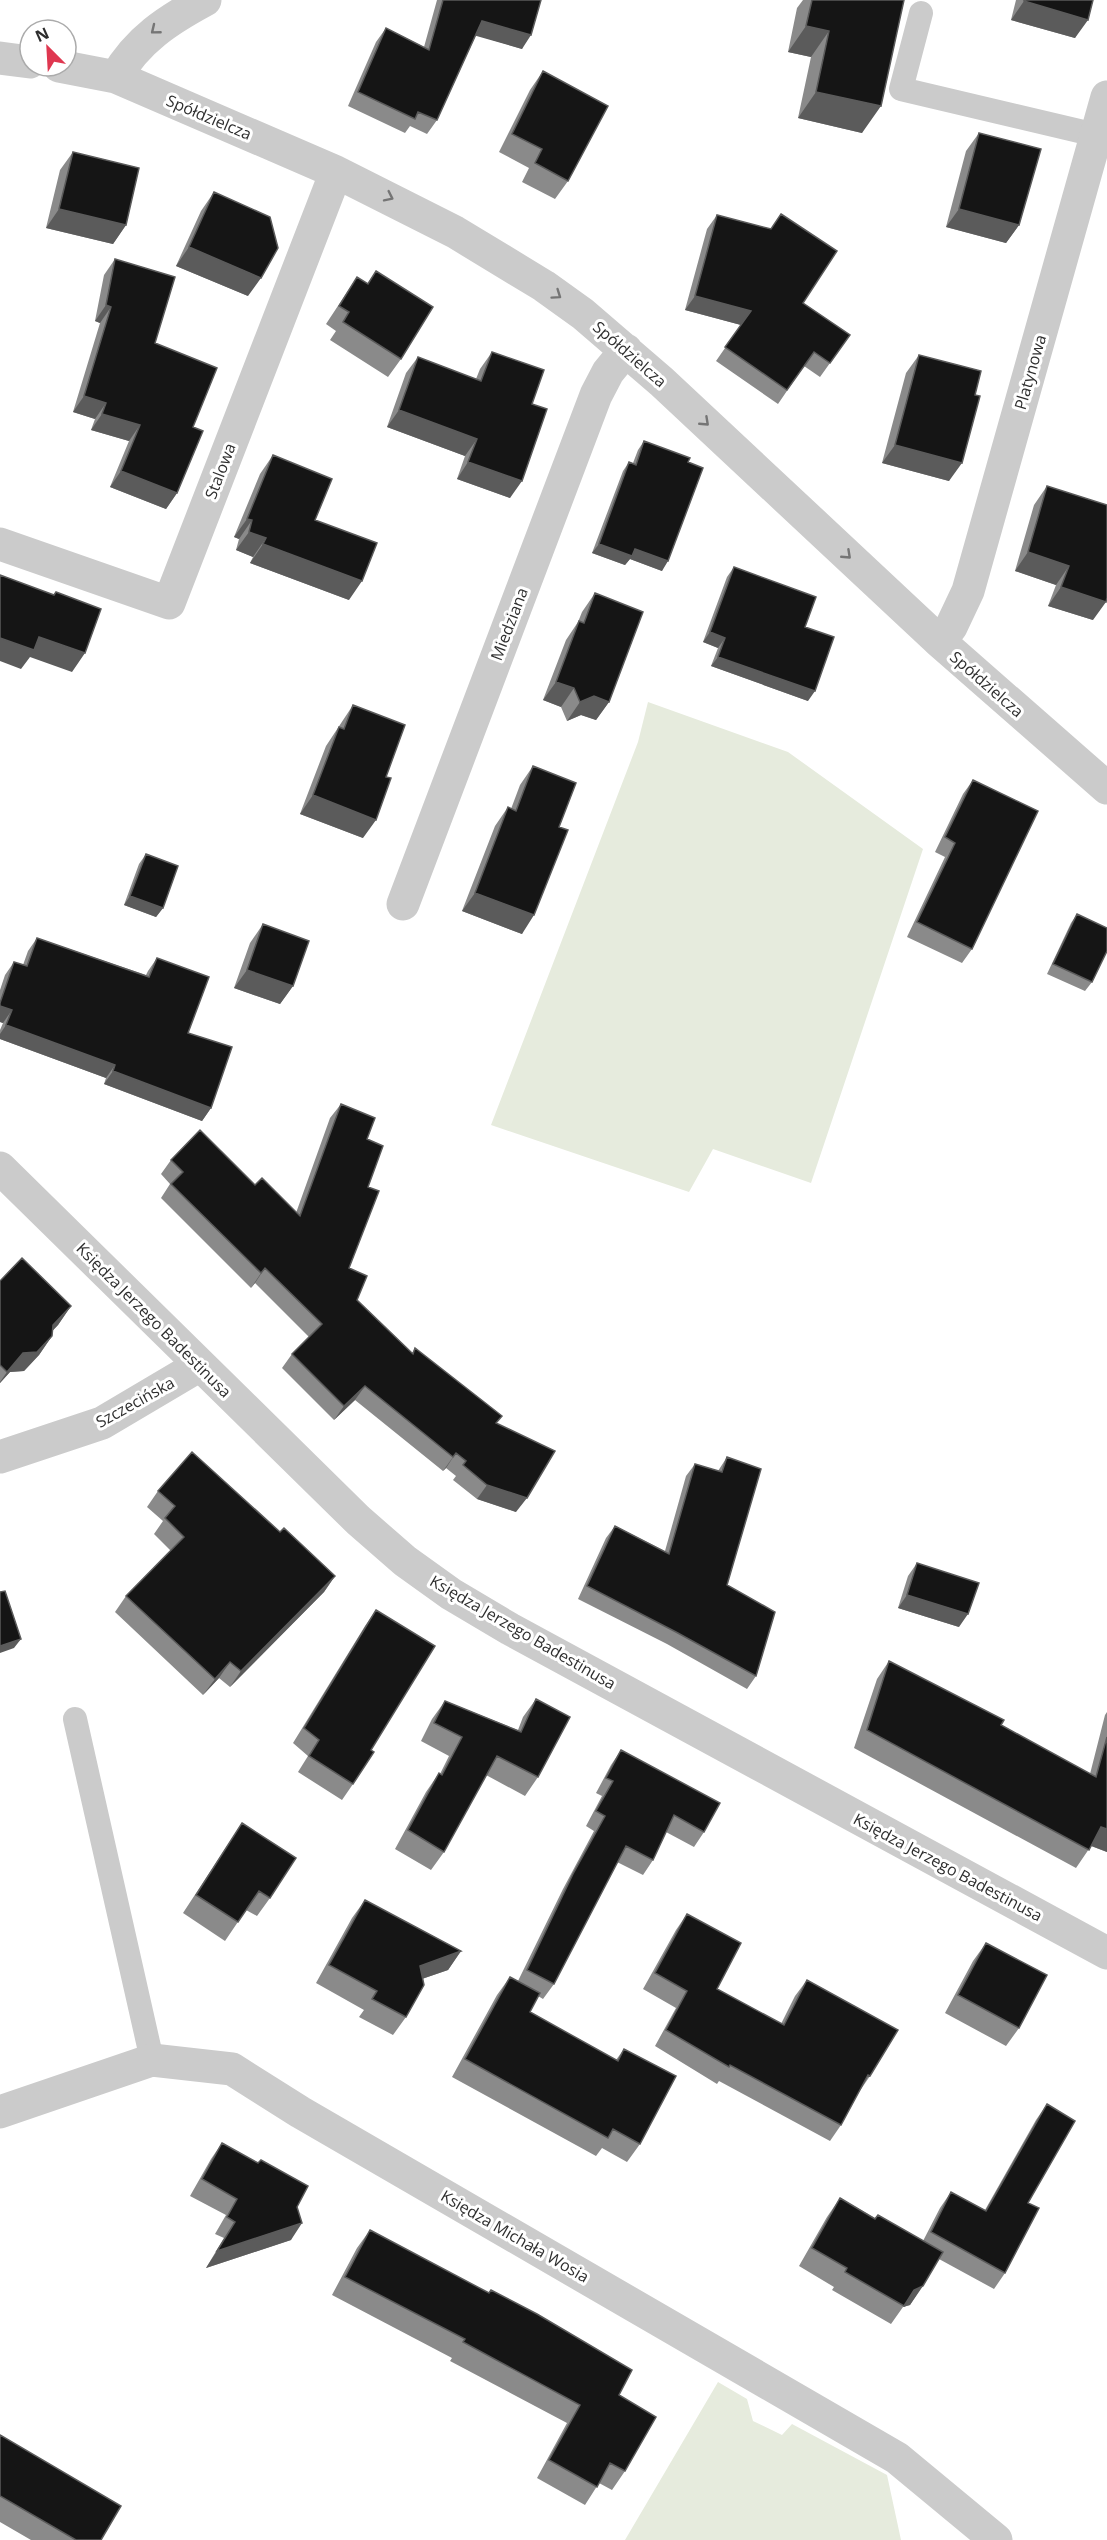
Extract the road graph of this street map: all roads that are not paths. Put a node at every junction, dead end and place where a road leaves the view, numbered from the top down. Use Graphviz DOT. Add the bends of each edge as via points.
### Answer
graph roads {
  1 [pos="206,0"];
  2 [pos="921,13"];
  3 [pos="0,58"];
  4 [pos="18,60"];
  5 [pos="78,70"];
  6 [pos="116,78"];
  7 [pos="1107,97"];
  8 [pos="1096,135"];
  9 [pos="336,172"];
  10 [pos="626,350"];
  11 [pos="0,544"];
  12 [pos="938,640"];
  13 [pos="1107,788"];
  14 [pos="403,904"];
  15 [pos="0,1168"];
  16 [pos="200,1365"];
  17 [pos="0,1457"];
  18 [pos="75,1719"];
  19 [pos="1107,1953"];
  20 [pos="152,2060"];
  21 [pos="0,2112"];
  22 [pos="996,2540"];
  1 -- 6 [label="street, one-way" via="142,41"];
  2 -- 8 [label="lane" via="901,89"];
  3 -- 4 [label="street"];
  5 -- 6 [label="street, Spółdzielcza"];
  6 -- 9 [label="street, Spółdzielcza"];
  7 -- 8 [label="street, Platynowa"];
  8 -- 12 [label="street, Platynowa" via="968,591 951,627"];
  9 -- 10 [label="street, Spółdzielcza, one-way" via="498,257 583,314"];
  9 -- 11 [label="street, Stalowa" via="169,603"];
  10 -- 12 [label="street, Spółdzielcza, one-way"];
  10 -- 14 [label="street, Miedziana" via="596,395"];
  12 -- 13 [label="street, Spółdzielcza"];
  15 -- 16 [label="street, Księdza Jerzego Badestinusa"];
  16 -- 17 [label="street, Szczecińska" via="102,1423"];
  16 -- 19 [label="street, Księdza Jerzego Badestinusa" via="358,1520 451,1594"];
  18 -- 20 [label="lane"];
  20 -- 21 [label="street, Księdza Michała Wosia"];
  20 -- 22 [label="street, Księdza Michała Wosia" via="232,2069 897,2458"];
}
